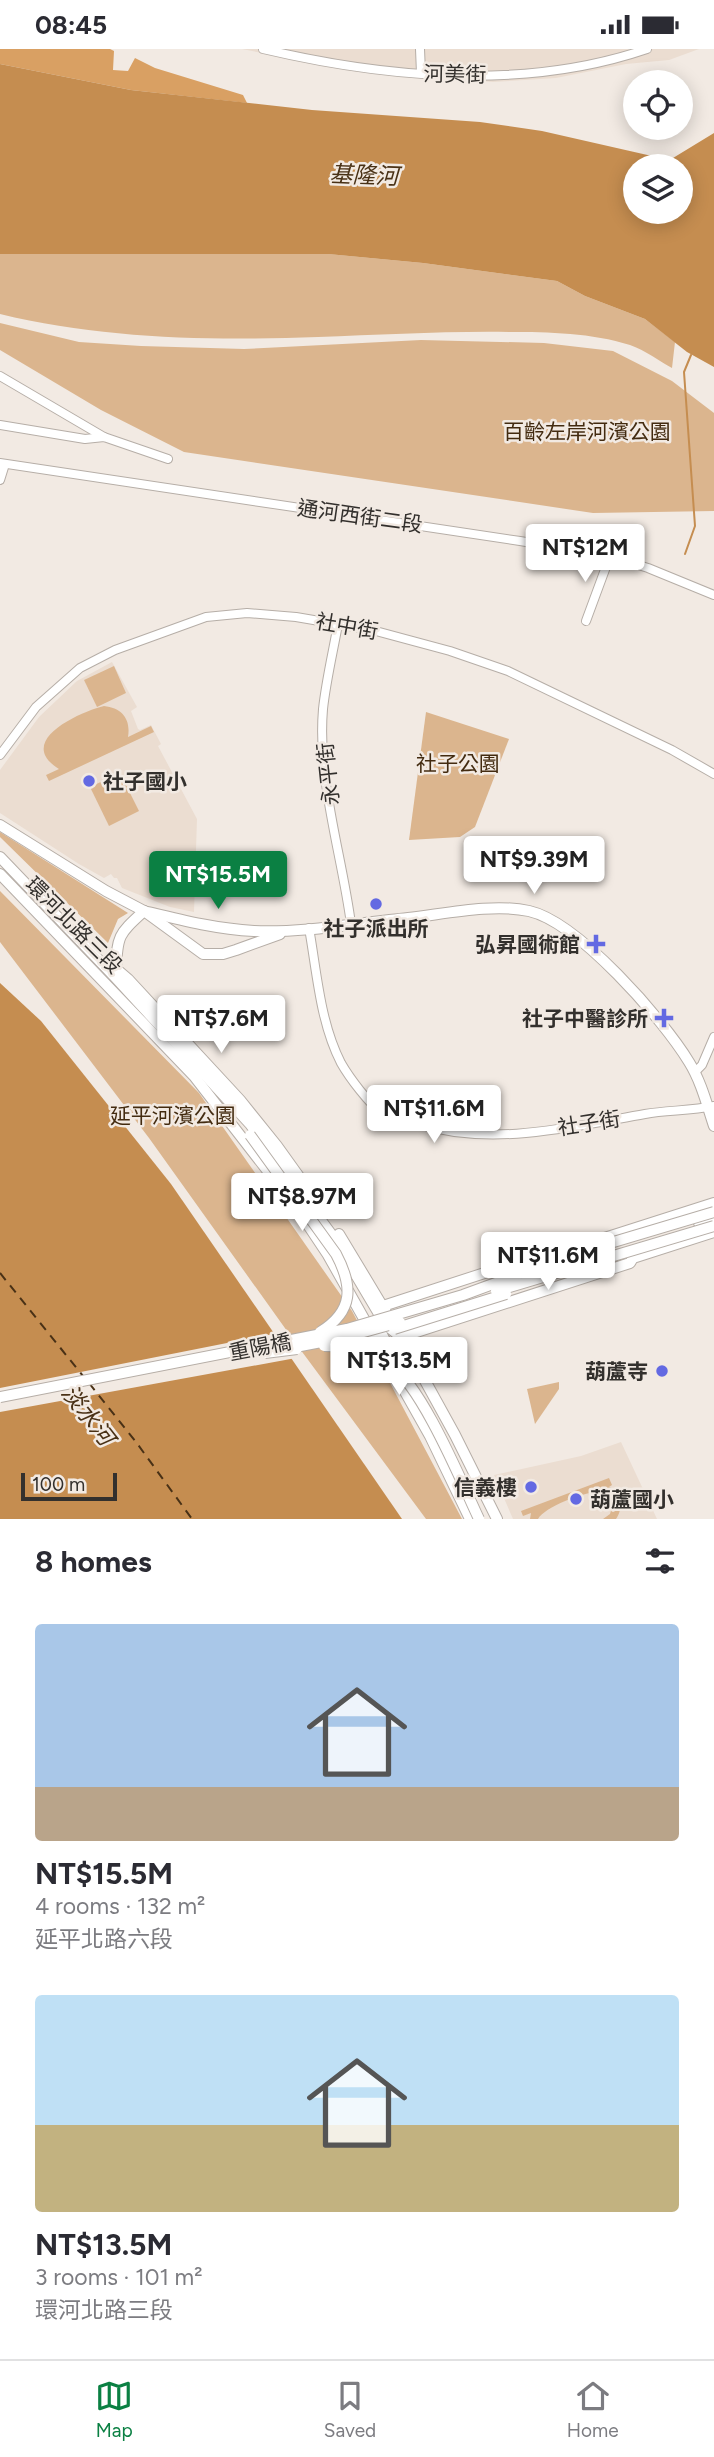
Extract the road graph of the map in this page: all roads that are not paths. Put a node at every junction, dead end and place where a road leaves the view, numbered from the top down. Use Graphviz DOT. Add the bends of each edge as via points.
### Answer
graph roads {
  1 [pos="263,49"];
  2 [pos="421,49"];
  3 [pos="642,50"];
  4 [pos="421,73"];
  5 [pos="0,376"];
  6 [pos="0,425"];
  7 [pos="104,437"];
  8 [pos="168,459"];
  9 [pos="2,463"];
  10 [pos="0,480"];
  11 [pos="610,557"];
  12 [pos="714,595"];
  13 [pos="586,621"];
  14 [pos="338,624"];
  15 [pos="0,755"];
  16 [pos="714,773"];
  17 [pos="0,824"];
  18 [pos="0,851"];
  19 [pos="0,857"];
  20 [pos="0,874"];
  21 [pos="145,911"];
  22 [pos="351,924"];
  23 [pos="309,928"];
  24 [pos="289,930"];
  25 [pos="116,970"];
  26 [pos="714,1037"];
  27 [pos="695,1072"];
  28 [pos="218,1105"];
  29 [pos="711,1106"];
  30 [pos="714,1126"];
  31 [pos="714,1203"];
  32 [pos="298,1210"];
  33 [pos="685,1213"];
  34 [pos="714,1213"];
  35 [pos="714,1220"];
  36 [pos="699,1223"];
  37 [pos="714,1226"];
  38 [pos="714,1233"];
  39 [pos="693,1239"];
  40 [pos="588,1245"];
  41 [pos="633,1258"];
  42 [pos="383,1306"];
  43 [pos="389,1323"];
  44 [pos="373,1326"];
  45 [pos="314,1336"];
  46 [pos="401,1337"];
  47 [pos="388,1344"];
  48 [pos="265,1353"];
  49 [pos="385,1359"];
  50 [pos="0,1397"];
  51 [pos="0,1403"];
  52 [pos="429,1436"];
  53 [pos="470,1519"];
  54 [pos="479,1519"];
  55 [pos="497,1519"];
  1 -- 4 [label="street, 河美街" via="362,68"];
  2 -- 4 [label="street"];
  3 -- 4 [label="street, 河美街" via="590,65 543,71 481,76"];
  5 -- 7 [label="street"];
  6 -- 7 [label="street" via="85,439"];
  7 -- 8 [label="street"];
  9 -- 10 [label="street"];
  9 -- 11 [label="street, 通河西街二段"];
  11 -- 12 [label="street, 通河西街二段"];
  11 -- 13 [label="street"];
  14 -- 15 [label="street, 社中街" via="247,613 206,617 162,632 80,668 36,707"];
  14 -- 16 [label="street, 社中街" via="391,634 508,671"];
  14 -- 22 [label="street, 永平街" via="323,709 324,761"];
  17 -- 21 [label="main road"];
  18 -- 25 [label="main road, 環河北路三段"];
  19 -- 43 [label="main road" via="250,1123"];
  20 -- 28 [label="main road, 環河北路三段" via="175,1054"];
  21 -- 24 [label="main road" via="204,926"];
  21 -- 24 [label="main road" via="203,954 223,954"];
  21 -- 25 [label="main road" via="120,935"];
  22 -- 23 [label="main road"];
  22 -- 27 [label="main road" via="507,909 545,916 611,968 660,1021"];
  23 -- 24 [label="main road"];
  23 -- 29 [label="street, 社子街" via="321,998 337,1053 364,1095 382,1112 436,1130 488,1136"];
  25 -- 42 [label="main road, 環河北路三段" via="203,1058 277,1146 349,1247"];
  26 -- 27 [label="street"];
  27 -- 29 [label="main road"];
  28 -- 32 [label="main road, 環河北路三段"];
  28 -- 45 [label="main road, bridge" via="250,1135 347,1274 345,1305 328,1327"];
  29 -- 30 [label="main road"];
  31 -- 33 [label="main road"];
  32 -- 47 [label="main road" via="346,1268"];
  32 -- 49 [label="main road, 環河北路三段"];
  33 -- 39 [label="main road"];
  33 -- 40 [label="main road"];
  34 -- 36 [label="main road, bridge"];
  34 -- 44 [label="main road, 重陽橋, bridge" via="580,1252"];
  35 -- 36 [label="main road"];
  36 -- 43 [label="main road, bridge"];
  37 -- 44 [label="main road, 重陽橋, bridge"];
  38 -- 39 [label="main road"];
  39 -- 41 [label="main road"];
  40 -- 42 [label="main road" via="583,1241"];
  40 -- 44 [label="main road, bridge" via="391,1311"];
  41 -- 44 [label="main road, bridge" via="393,1329"];
  41 -- 46 [label="main road" via="630,1263"];
  42 -- 43 [label="main road, 環河北路三段"];
  43 -- 46 [label="main road, 環河北路三段"];
  43 -- 47 [label="main road"];
  44 -- 45 [label="main road, 重陽橋, bridge"];
  44 -- 48 [label="main road, 重陽橋, bridge"];
  45 -- 50 [label="main road, 重陽橋, bridge"];
  46 -- 55 [label="main road, 環河北路三段"];
  47 -- 49 [label="main road"];
  47 -- 52 [label="main road"];
  48 -- 51 [label="main road, 重陽橋"];
  48 -- 54 [label="main road, bridge" via="344,1347 376,1355 393,1366 448,1453"];
  49 -- 52 [label="main road, 環河北路三段"];
  52 -- 53 [label="main road, 環河北路三段"];
}
